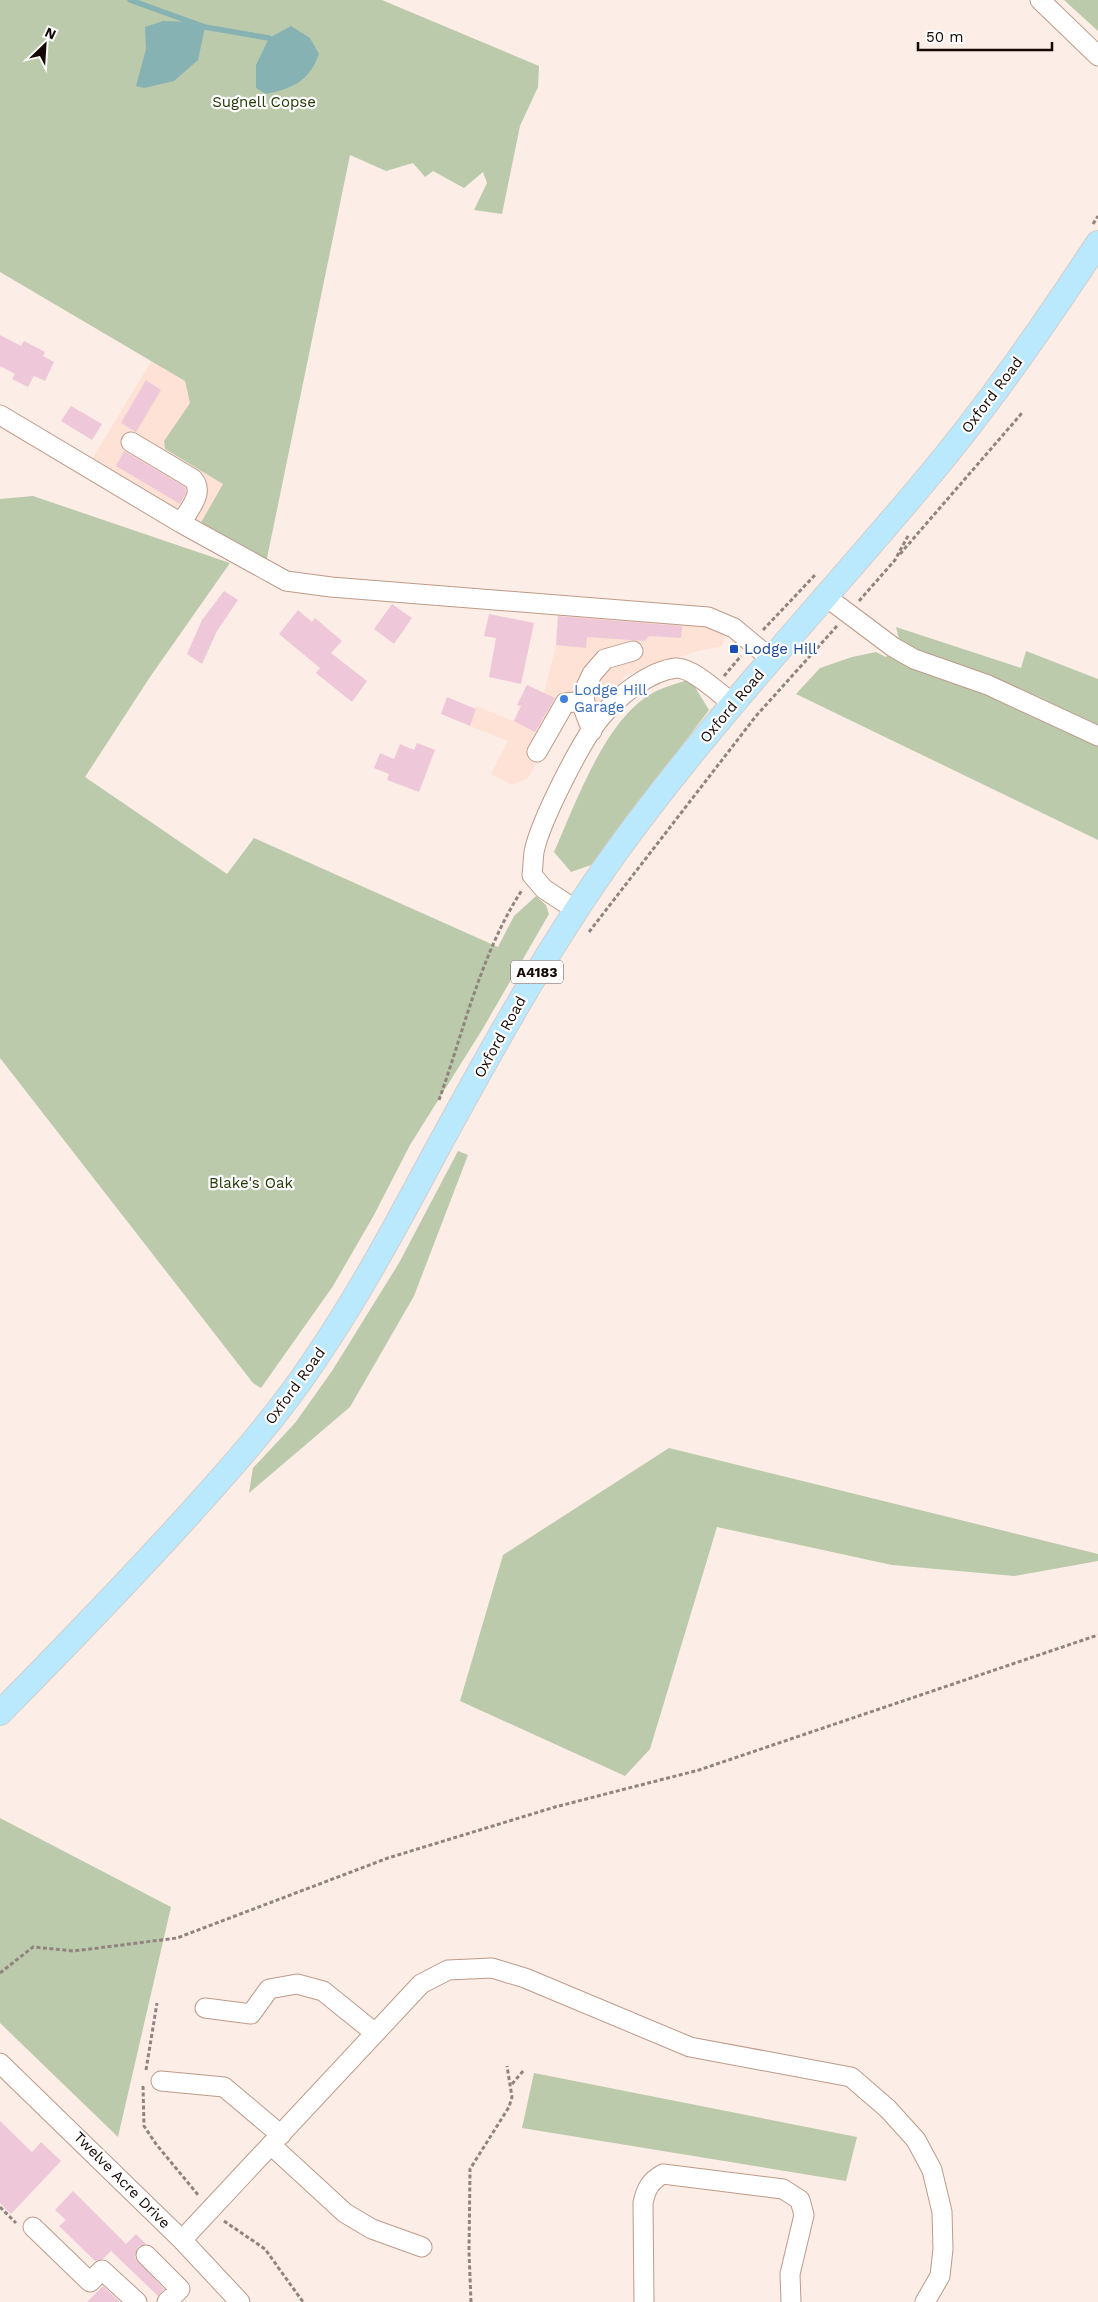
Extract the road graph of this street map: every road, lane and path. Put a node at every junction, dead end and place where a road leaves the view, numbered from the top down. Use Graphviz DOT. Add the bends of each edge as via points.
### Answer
graph roads {
  1 [pos="1040,0"];
  2 [pos="1098,56"];
  3 [pos="1098,243"];
  4 [pos="1022,413"];
  5 [pos="0,415"];
  6 [pos="131,442"];
  7 [pos="181,523"];
  8 [pos="895,560"];
  9 [pos="876,581"];
  10 [pos="825,596"];
  11 [pos="848,614"];
  12 [pos="758,637"];
  13 [pos="633,651"];
  14 [pos="771,659"];
  15 [pos="713,688"];
  16 [pos="584,701"];
  17 [pos="733,704"];
  18 [pos="592,731"];
  19 [pos="1098,736"];
  20 [pos="537,752"];
  21 [pos="532,875"];
  22 [pos="576,910"];
  23 [pos="438,1102"];
  24 [pos="1098,1635"];
  25 [pos="0,1712"];
  26 [pos="0,1974"];
  27 [pos="158,2002"];
  28 [pos="205,2008"];
  29 [pos="375,2033"];
  30 [pos="0,2062"];
  31 [pos="507,2066"];
  32 [pos="524,2070"];
  33 [pos="161,2081"];
  34 [pos="512,2084"];
  35 [pos="276,2140"];
  36 [pos="211,2210"];
  37 [pos="33,2228"];
  38 [pos="182,2240"];
  39 [pos="422,2247"];
  40 [pos="146,2255"];
  41 [pos="137,2302"];
  42 [pos="167,2302"];
  43 [pos="240,2302"];
  44 [pos="303,2302"];
  45 [pos="471,2302"];
  46 [pos="644,2302"];
  47 [pos="791,2302"];
  48 [pos="925,2302"];
  1 -- 2 [label="street"];
  3 -- 10 [label="main road, Oxford Road / A4183" via="982,410"];
  4 -- 8 [label="path"];
  5 -- 7 [label="street"];
  6 -- 7 [label="street" via="198,484 197,496"];
  7 -- 12 [label="street" via="286,580 331,587 708,617"];
  9 -- 11 [label="path"];
  10 -- 11 [label="street"];
  10 -- 14 [label="main road, Oxford Road / A4183"];
  11 -- 19 [label="street" via="893,648 914,659 988,685"];
  12 -- 14 [label="street"];
  12 -- 15 [label="path"];
  13 -- 16 [label="street" via="605,660 596,668 585,688"];
  14 -- 17 [label="main road, Oxford Road / A4183"];
  15 -- 17 [label="street"];
  15 -- 18 [label="street" via="695,674 677,668 645,679 620,697 600,717"];
  16 -- 18 [label="street"];
  16 -- 20 [label="street" via="565,704"];
  17 -- 22 [label="main road, Oxford Road / A4183" via="618,850"];
  18 -- 21 [label="street" via="542,828 534,852"];
  21 -- 22 [label="street" via="544,889"];
  21 -- 23 [label="path" via="506,916"];
  22 -- 25 [label="main road, Oxford Road / A4183" via="521,999 357,1293 315,1361 242,1456 138,1570"];
  24 -- 26 [label="path" via="699,1770 555,1807 388,1858 177,1938 74,1951 33,1947"];
  27 -- 36 [label="path" via="142,2095 144,2126"];
  28 -- 29 [label="street" via="251,2014 269,1989 297,1984 323,1992"];
  29 -- 35 [label="street"];
  29 -- 48 [label="street" via="420,1984 448,1970 492,1968 525,1978 690,2047 850,2077 888,2109 916,2140 932,2170 942,2212 943,2249 940,2276"];
  30 -- 38 [label="street, Twelve Acre Drive"];
  31 -- 34 [label="path"];
  32 -- 34 [label="path"];
  33 -- 35 [label="street" via="224,2087"];
  34 -- 45 [label="path" via="509,2107 470,2169"];
  35 -- 36 [label="street"];
  35 -- 39 [label="street" via="345,2213 372,2229"];
  36 -- 38 [label="street"];
  36 -- 44 [label="path" via="265,2249"];
  37 -- 41 [label="street" via="90,2282 102,2270"];
  38 -- 43 [label="street, Twelve Acre Drive"];
  40 -- 42 [label="street" via="180,2289"];
  46 -- 47 [label="street" via="643,2203 653,2179 663,2174 783,2189 800,2200 804,2215 790,2274"];
}
